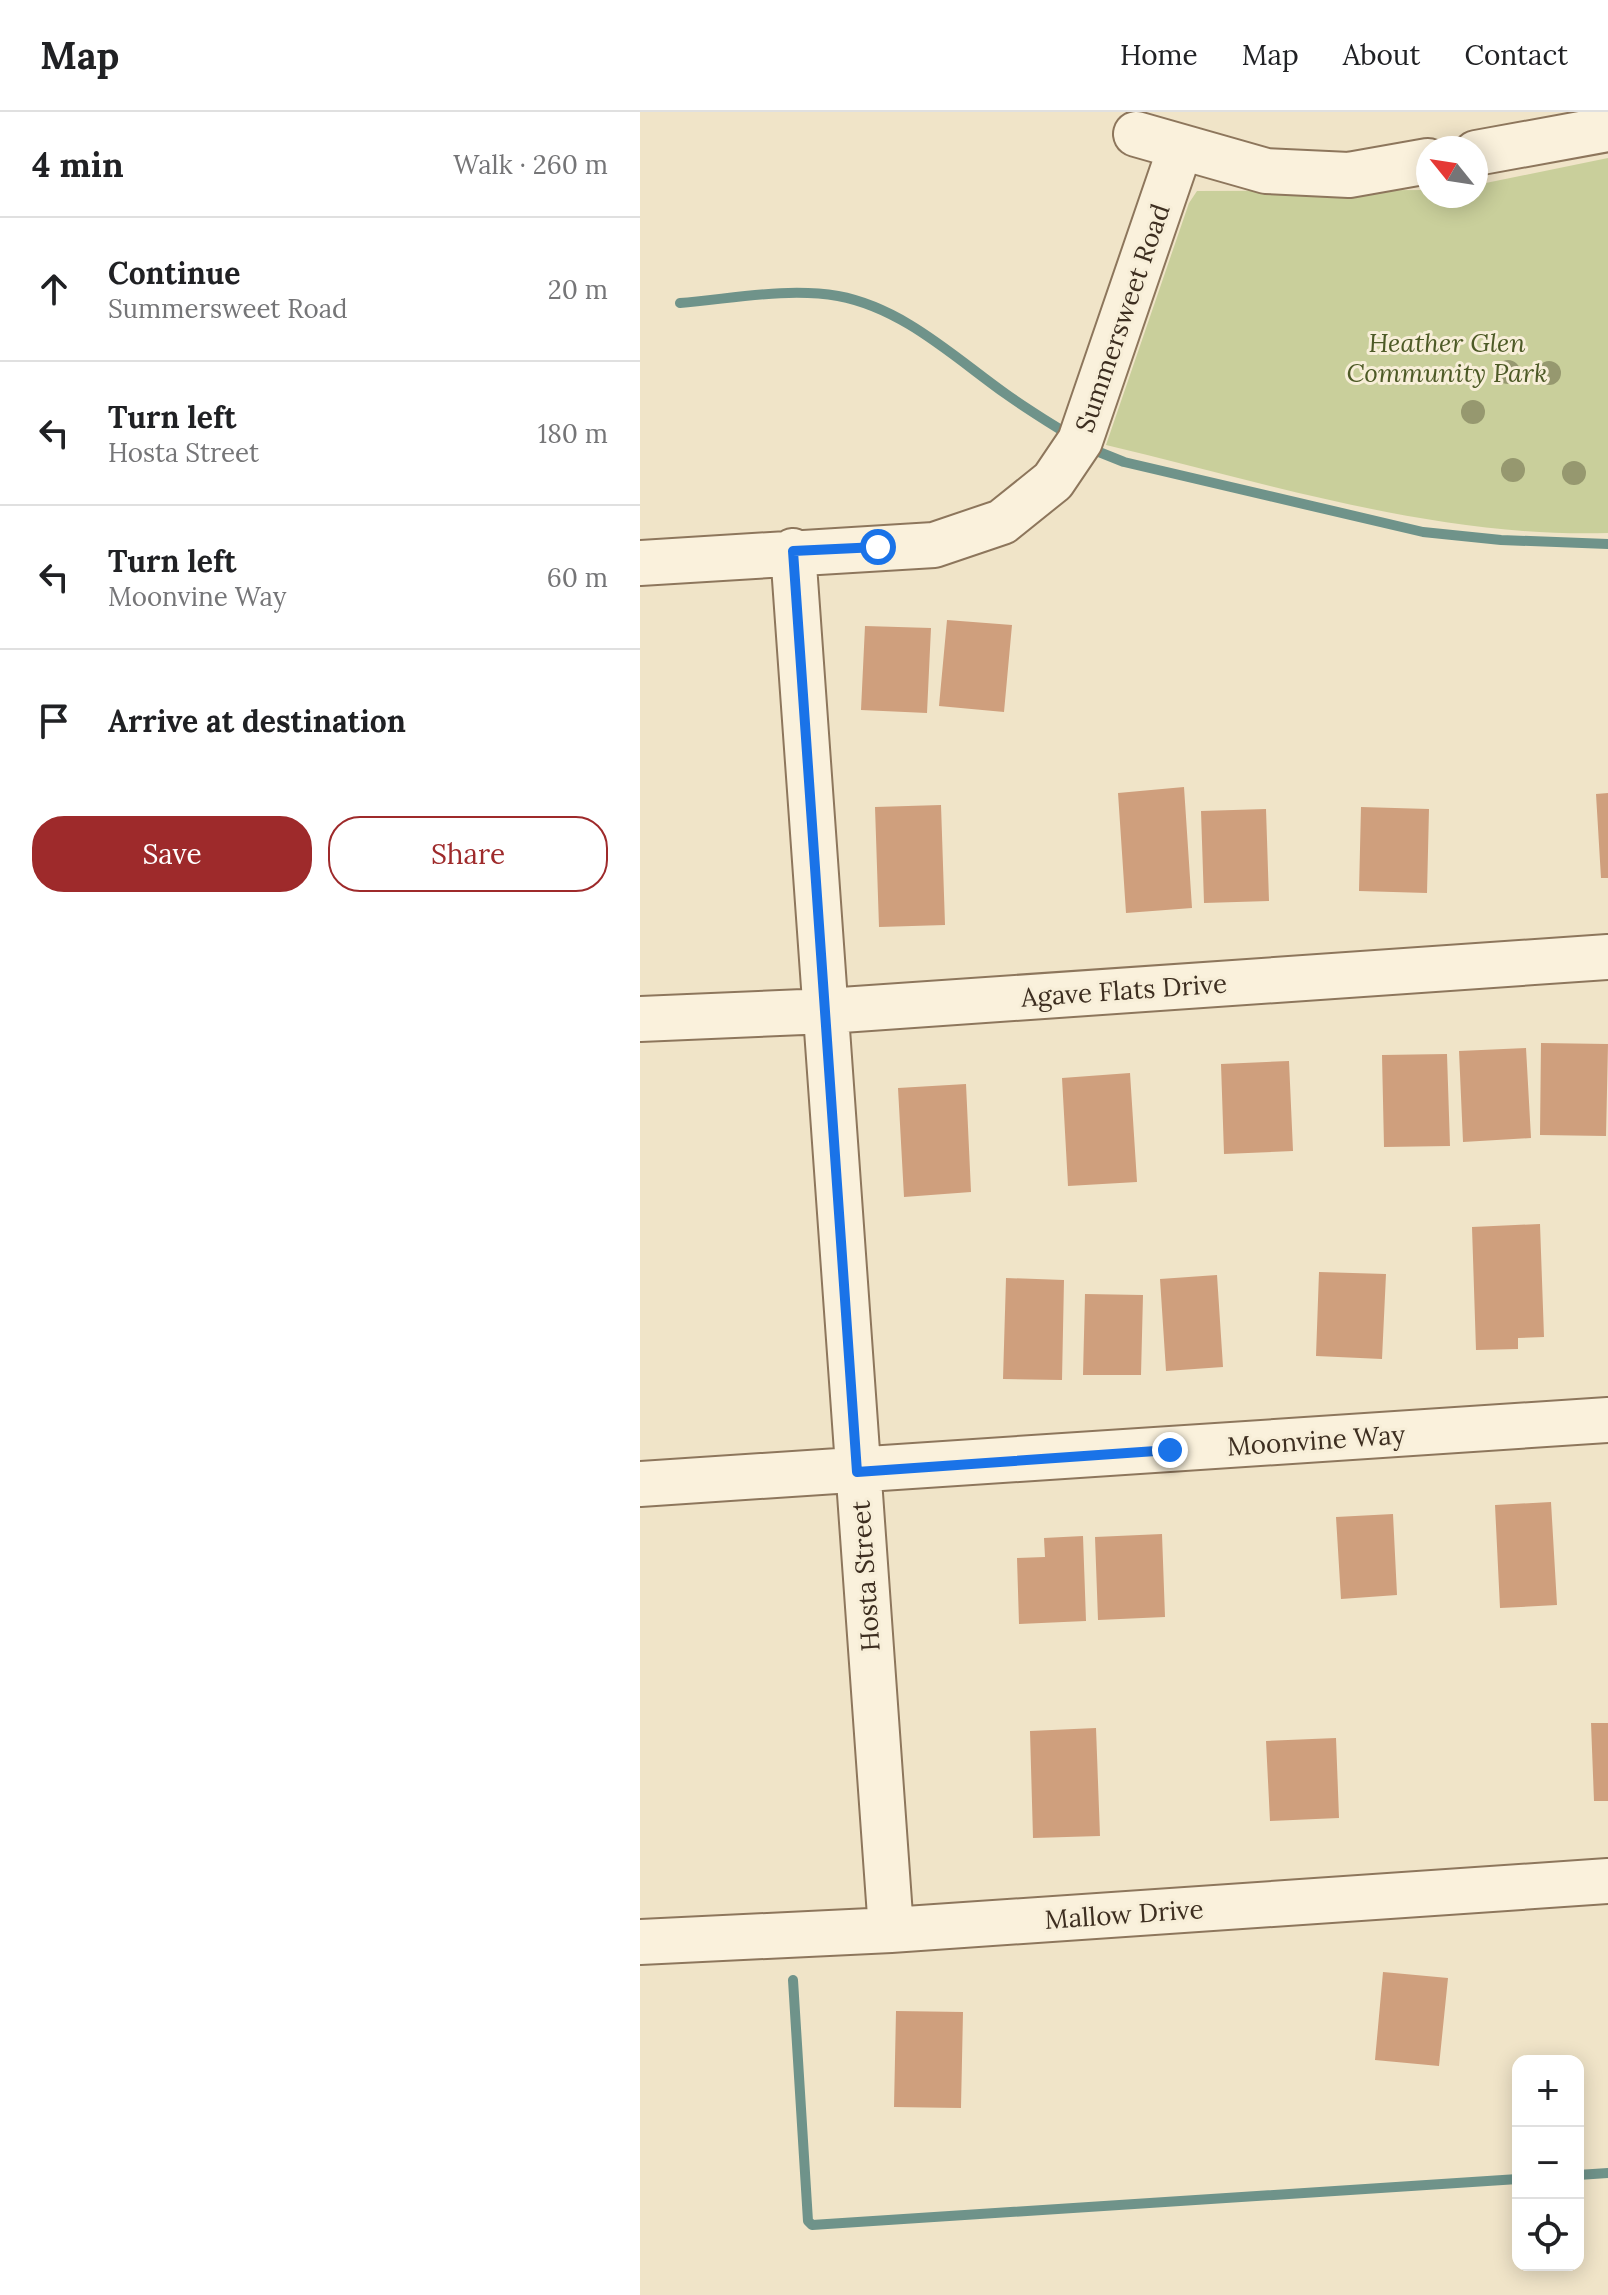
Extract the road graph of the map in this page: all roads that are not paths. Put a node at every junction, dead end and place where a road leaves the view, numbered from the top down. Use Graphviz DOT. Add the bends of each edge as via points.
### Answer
graph roads {
  1 [pos="1608,129"];
  2 [pos="1136,134"];
  3 [pos="1180,149"];
  4 [pos="1488,151"];
  5 [pos="1416,163"];
  6 [pos="793,551"];
  7 [pos="640,563"];
  8 [pos="1608,957"];
  9 [pos="827,1011"];
  10 [pos="640,1019"];
  11 [pos="1608,1420"];
  12 [pos="857,1472"];
  13 [pos="640,1484"];
  14 [pos="1608,1881"];
  15 [pos="891,1930"];
  16 [pos="640,1942"];
  1 -- 4 [label="street"];
  2 -- 3 [label="street"];
  3 -- 5 [label="street" via="1280,172 1349,175"];
  3 -- 6 [label="street, Summersweet Road" via="1094,406 1064,467 1002,522 934,545"];
  6 -- 7 [label="street, Summersweet Road"];
  6 -- 9 [label="street, Hosta Street"];
  8 -- 9 [label="street, Agave Flats Drive"];
  9 -- 10 [label="street, Agave Flats Drive"];
  9 -- 12 [label="street, Hosta Street"];
  11 -- 12 [label="street, Moonvine Way"];
  12 -- 13 [label="street, Moonvine Way"];
  12 -- 15 [label="street, Hosta Street"];
  14 -- 15 [label="street, Mallow Drive"];
  15 -- 16 [label="street, Mallow Drive"];
}
